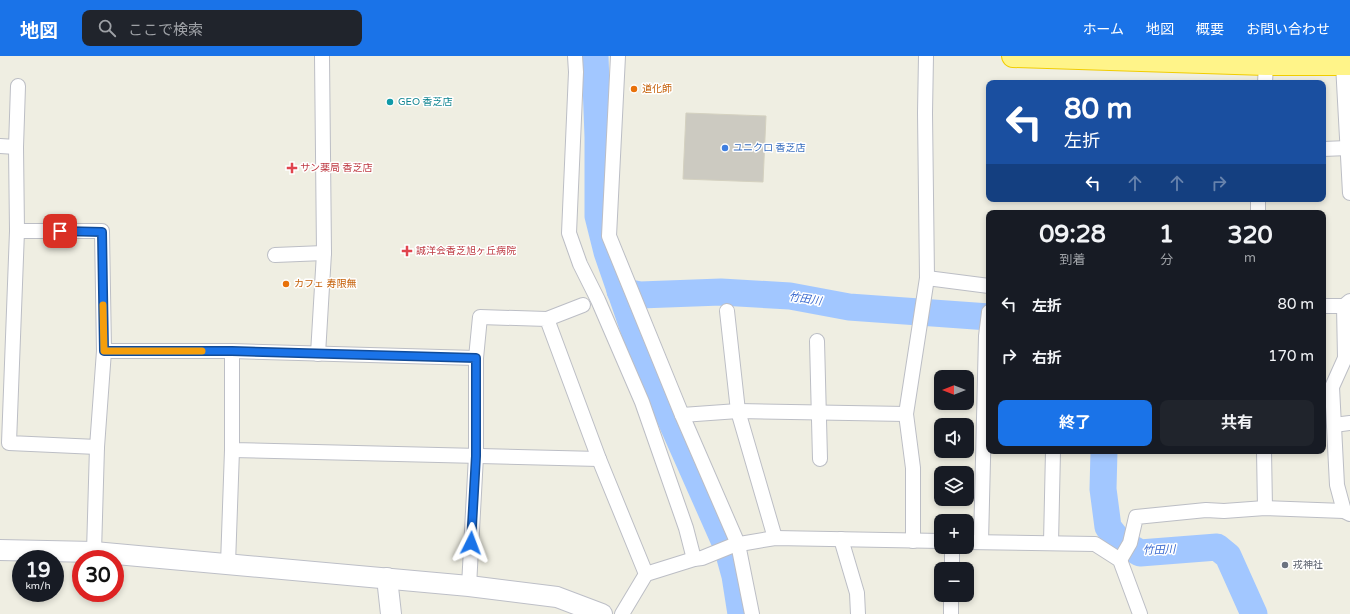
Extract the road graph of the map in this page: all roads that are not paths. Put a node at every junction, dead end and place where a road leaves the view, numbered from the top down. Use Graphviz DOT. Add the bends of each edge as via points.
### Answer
graph roads {
  1 [pos="322,56"];
  2 [pos="575,56"];
  3 [pos="618,56"];
  4 [pos="926,56"];
  5 [pos="1013,56"];
  6 [pos="1346,64"];
  7 [pos="1264,68"];
  8 [pos="18,86"];
  9 [pos="0,146"];
  10 [pos="16,147"];
  11 [pos="1348,148"];
  12 [pos="1326,149"];
  13 [pos="1350,193"];
  14 [pos="17,231"];
  15 [pos="324,253"];
  16 [pos="275,255"];
  17 [pos="927,278"];
  18 [pos="986,286"];
  19 [pos="1347,304"];
  20 [pos="583,305"];
  21 [pos="1326,306"];
  22 [pos="727,311"];
  23 [pos="547,319"];
  24 [pos="986,336"];
  25 [pos="817,341"];
  26 [pos="104,351"];
  27 [pos="232,351"];
  28 [pos="318,354"];
  29 [pos="476,358"];
  30 [pos="738,411"];
  31 [pos="818,412"];
  32 [pos="906,414"];
  33 [pos="682,415"];
  34 [pos="1350,423"];
  35 [pos="1334,425"];
  36 [pos="97,447"];
  37 [pos="232,450"];
  38 [pos="1053,454"];
  39 [pos="1264,454"];
  40 [pos="476,456"];
  41 [pos="599,459"];
  42 [pos="820,459"];
  43 [pos="1265,508"];
  44 [pos="1347,513"];
  45 [pos="775,538"];
  46 [pos="841,539"];
  47 [pos="913,541"];
  48 [pos="934,541"];
  49 [pos="974,542"];
  50 [pos="981,542"];
  51 [pos="1051,543"];
  52 [pos="736,545"];
  53 [pos="0,550"];
  54 [pos="94,550"];
  55 [pos="72,552"];
  56 [pos="124,555"];
  57 [pos="698,559"];
  58 [pos="1120,560"];
  59 [pos="228,564"];
  60 [pos="646,574"];
  61 [pos="386,578"];
  62 [pos="469,586"];
  63 [pos="951,602"];
  64 [pos="391,614"];
  65 [pos="602,614"];
  66 [pos="622,614"];
  67 [pos="752,614"];
  68 [pos="858,614"];
  69 [pos="951,614"];
  70 [pos="1140,614"];
  1 -- 15 [label="street"];
  2 -- 57 [label="street" via="569,233 580,264 642,402"];
  3 -- 33 [label="street" via="609,236"];
  4 -- 17 [label="street"];
  5 -- 7 [label="highway"];
  6 -- 7 [label="highway"];
  6 -- 11 [label="street"];
  8 -- 10 [label="street"];
  9 -- 10 [label="street"];
  10 -- 14 [label="street"];
  11 -- 12 [label="street"];
  11 -- 13 [label="street"];
  14 -- 26 [label="street" via="102,232"];
  14 -- 36 [label="street" via="9,443"];
  15 -- 16 [label="street"];
  15 -- 28 [label="street"];
  17 -- 18 [label="street"];
  17 -- 32 [label="street"];
  19 -- 21 [label="street"];
  19 -- 35 [label="street" via="1345,358 1332,387"];
  20 -- 23 [label="street"];
  22 -- 30 [label="street"];
  23 -- 29 [label="street" via="480,317"];
  23 -- 41 [label="street"];
  24 -- 50 [label="street"];
  25 -- 31 [label="street"];
  26 -- 27 [label="street"];
  26 -- 36 [label="street"];
  27 -- 28 [label="street"];
  27 -- 37 [label="street"];
  28 -- 29 [label="street"];
  29 -- 40 [label="street"];
  30 -- 31 [label="street"];
  30 -- 33 [label="street"];
  30 -- 45 [label="street"];
  31 -- 32 [label="street"];
  31 -- 42 [label="street"];
  32 -- 47 [label="street" via="913,468"];
  33 -- 52 [label="street"];
  34 -- 35 [label="street"];
  35 -- 44 [label="street" via="1337,485"];
  36 -- 54 [label="street"];
  37 -- 40 [label="street"];
  37 -- 59 [label="street"];
  38 -- 51 [label="street"];
  39 -- 43 [label="street"];
  40 -- 41 [label="street"];
  40 -- 62 [label="street"];
  41 -- 60 [label="street"];
  43 -- 44 [label="street"];
  43 -- 58 [label="street" via="1206,510 1136,517 1130,543"];
  45 -- 46 [label="street"];
  45 -- 52 [label="street"];
  46 -- 47 [label="street"];
  46 -- 68 [label="street" via="857,593"];
  47 -- 48 [label="street"];
  49 -- 50 [label="street"];
  50 -- 51 [label="street"];
  51 -- 58 [label="street" via="1095,544"];
  52 -- 57 [label="street"];
  52 -- 67 [label="street"];
  53 -- 55 [label="street"];
  56 -- 59 [label="street"];
  57 -- 60 [label="street"];
  58 -- 70 [label="street"];
  59 -- 61 [label="street"];
  60 -- 66 [label="street"];
  61 -- 62 [label="street"];
  61 -- 64 [label="street"];
  62 -- 65 [label="street" via="557,597"];
  63 -- 69 [label="street"];
}
